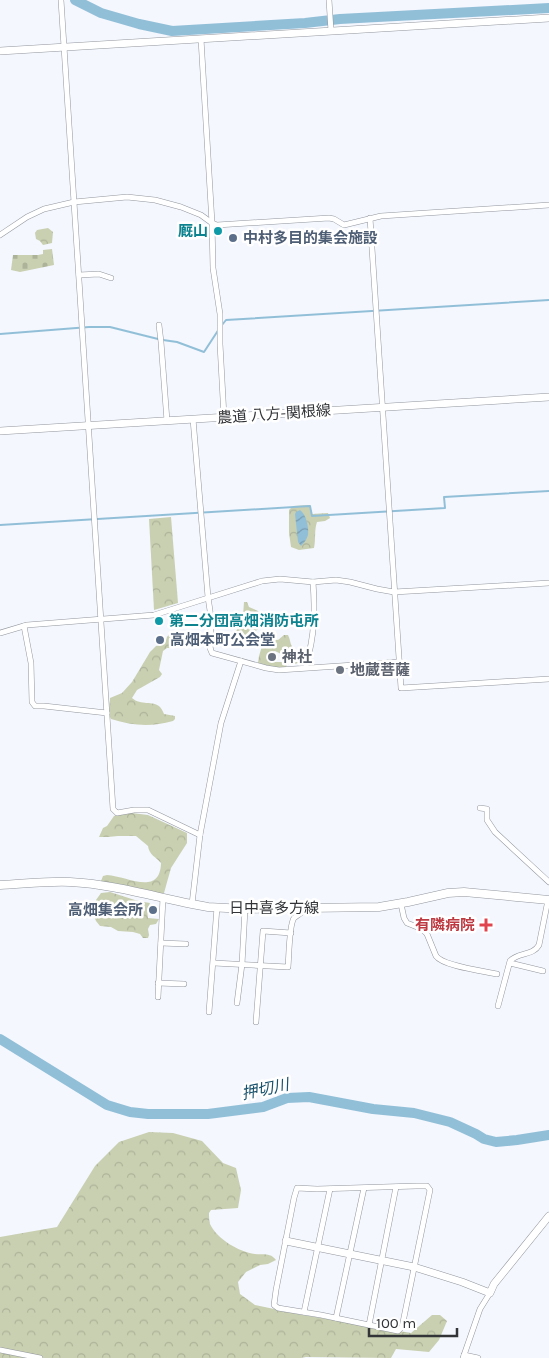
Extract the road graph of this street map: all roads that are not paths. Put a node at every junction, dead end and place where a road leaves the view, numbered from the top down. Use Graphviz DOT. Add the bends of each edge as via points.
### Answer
graph roads {
  1 [pos="329,0"];
  2 [pos="61,2"];
  3 [pos="549,18"];
  4 [pos="331,28"];
  5 [pos="201,39"];
  6 [pos="65,47"];
  7 [pos="0,51"];
  8 [pos="74,202"];
  9 [pos="549,205"];
  10 [pos="370,218"];
  11 [pos="212,223"];
  12 [pos="0,235"];
  13 [pos="79,275"];
  14 [pos="111,278"];
  15 [pos="159,325"];
  16 [pos="549,397"];
  17 [pos="382,407"];
  18 [pos="224,417"];
  19 [pos="193,419"];
  20 [pos="167,421"];
  21 [pos="89,426"];
  22 [pos="0,431"];
  23 [pos="313,582"];
  24 [pos="549,583"];
  25 [pos="394,592"];
  26 [pos="208,597"];
  27 [pos="101,619"];
  28 [pos="24,626"];
  29 [pos="0,631"];
  30 [pos="241,661"];
  31 [pos="398,662"];
  32 [pos="306,667"];
  33 [pos="549,679"];
  34 [pos="107,713"];
  35 [pos="480,808"];
  36 [pos="200,835"];
  37 [pos="549,882"];
  38 [pos="0,885"];
  39 [pos="163,898"];
  40 [pos="548,900"];
  41 [pos="192,904"];
  42 [pos="401,904"];
  43 [pos="217,907"];
  44 [pos="302,908"];
  45 [pos="244,909"];
  46 [pos="291,933"];
  47 [pos="161,943"];
  48 [pos="186,944"];
  49 [pos="214,963"];
  50 [pos="510,963"];
  51 [pos="242,964"];
  52 [pos="260,966"];
  53 [pos="543,971"];
  54 [pos="497,974"];
  55 [pos="158,983"];
  56 [pos="184,984"];
  57 [pos="158,997"];
  58 [pos="237,1003"];
  59 [pos="498,1006"];
  60 [pos="209,1012"];
  61 [pos="256,1022"];
  62 [pos="396,1187"];
  63 [pos="364,1188"];
  64 [pos="330,1189"];
  65 [pos="549,1216"];
  66 [pos="286,1240"];
  67 [pos="318,1248"];
  68 [pos="350,1254"];
  69 [pos="382,1261"];
  70 [pos="414,1267"];
  71 [pos="490,1293"];
  72 [pos="304,1312"];
  73 [pos="336,1318"];
  74 [pos="369,1325"];
  75 [pos="0,1350"];
  76 [pos="463,1356"];
  77 [pos="40,1358"];
  78 [pos="478,1358"];
  1 -- 4 [label="street"];
  2 -- 6 [label="street"];
  3 -- 4 [label="street"];
  4 -- 5 [label="street"];
  5 -- 6 [label="street"];
  5 -- 11 [label="street"];
  6 -- 7 [label="street"];
  6 -- 8 [label="street"];
  8 -- 11 [label="street" via="127,197 155,200 181,206"];
  8 -- 12 [label="street" via="44,209"];
  8 -- 13 [label="street"];
  9 -- 10 [label="street"];
  10 -- 11 [label="street" via="344,225 330,218"];
  10 -- 17 [label="street"];
  11 -- 18 [label="street"];
  13 -- 14 [label="street" via="99,274"];
  13 -- 21 [label="street"];
  15 -- 20 [label="street"];
  16 -- 17 [label="street, 農道 八方-関根線"];
  17 -- 18 [label="street, 農道 八方-関根線"];
  17 -- 25 [label="street"];
  18 -- 19 [label="street, 農道 八方-関根線"];
  19 -- 20 [label="street, 農道 八方-関根線"];
  19 -- 26 [label="street"];
  20 -- 21 [label="street, 農道 八方-関根線"];
  21 -- 22 [label="street, 農道 八方-関根線"];
  21 -- 27 [label="street"];
  23 -- 25 [label="street" via="336,580"];
  23 -- 26 [label="street" via="262,581"];
  23 -- 32 [label="street" via="313,632"];
  24 -- 25 [label="street"];
  25 -- 31 [label="street"];
  26 -- 27 [label="street" via="154,615"];
  26 -- 30 [label="street" via="210,652"];
  27 -- 28 [label="street"];
  27 -- 34 [label="street"];
  28 -- 29 [label="street"];
  28 -- 34 [label="street" via="34,706"];
  30 -- 32 [label="street" via="279,670"];
  30 -- 36 [label="street" via="221,723"];
  31 -- 32 [label="street"];
  31 -- 33 [label="street" via="401,688"];
  34 -- 36 [label="street" via="113,809 117,813 148,810"];
  35 -- 37 [label="street" via="487,809 487,820 495,832"];
  36 -- 41 [label="street"];
  38 -- 39 [label="main road, 日中喜多方線" via="80,883"];
  39 -- 41 [label="main road, 日中喜多方線"];
  39 -- 47 [label="street"];
  40 -- 42 [label="main road, 日中喜多方線" via="464,892 440,894"];
  40 -- 50 [label="street" via="537,948 514,957"];
  41 -- 43 [label="main road, 日中喜多方線"];
  42 -- 44 [label="main road, 日中喜多方線"];
  42 -- 54 [label="street" via="407,923 428,934 438,959"];
  43 -- 45 [label="main road, 日中喜多方線"];
  43 -- 49 [label="street"];
  44 -- 45 [label="main road, 日中喜多方線"];
  44 -- 46 [label="street" via="301,914 294,919"];
  45 -- 51 [label="street"];
  46 -- 52 [label="street" via="288,967"];
  46 -- 52 [label="street" via="263,931"];
  47 -- 48 [label="street"];
  47 -- 55 [label="street"];
  49 -- 51 [label="street"];
  49 -- 60 [label="street"];
  50 -- 53 [label="street"];
  50 -- 59 [label="street"];
  51 -- 52 [label="street"];
  51 -- 58 [label="street"];
  52 -- 61 [label="street"];
  55 -- 56 [label="street"];
  55 -- 57 [label="street"];
  62 -- 63 [label="street"];
  62 -- 69 [label="street"];
  62 -- 70 [label="street" via="427,1186 430,1190"];
  63 -- 64 [label="street"];
  63 -- 68 [label="street"];
  64 -- 66 [label="street" via="297,1188"];
  64 -- 67 [label="street"];
  65 -- 71 [label="street"];
  66 -- 67 [label="street"];
  66 -- 72 [label="street" via="274,1305"];
  67 -- 68 [label="street"];
  67 -- 72 [label="street"];
  68 -- 69 [label="street"];
  68 -- 73 [label="street"];
  69 -- 70 [label="street"];
  69 -- 74 [label="street"];
  70 -- 71 [label="street"];
  70 -- 74 [label="street" via="402,1327 398,1331"];
  71 -- 76 [label="street" via="480,1309"];
  72 -- 73 [label="street"];
  73 -- 74 [label="street"];
  75 -- 77 [label="street"];
  76 -- 78 [label="street"];
}
